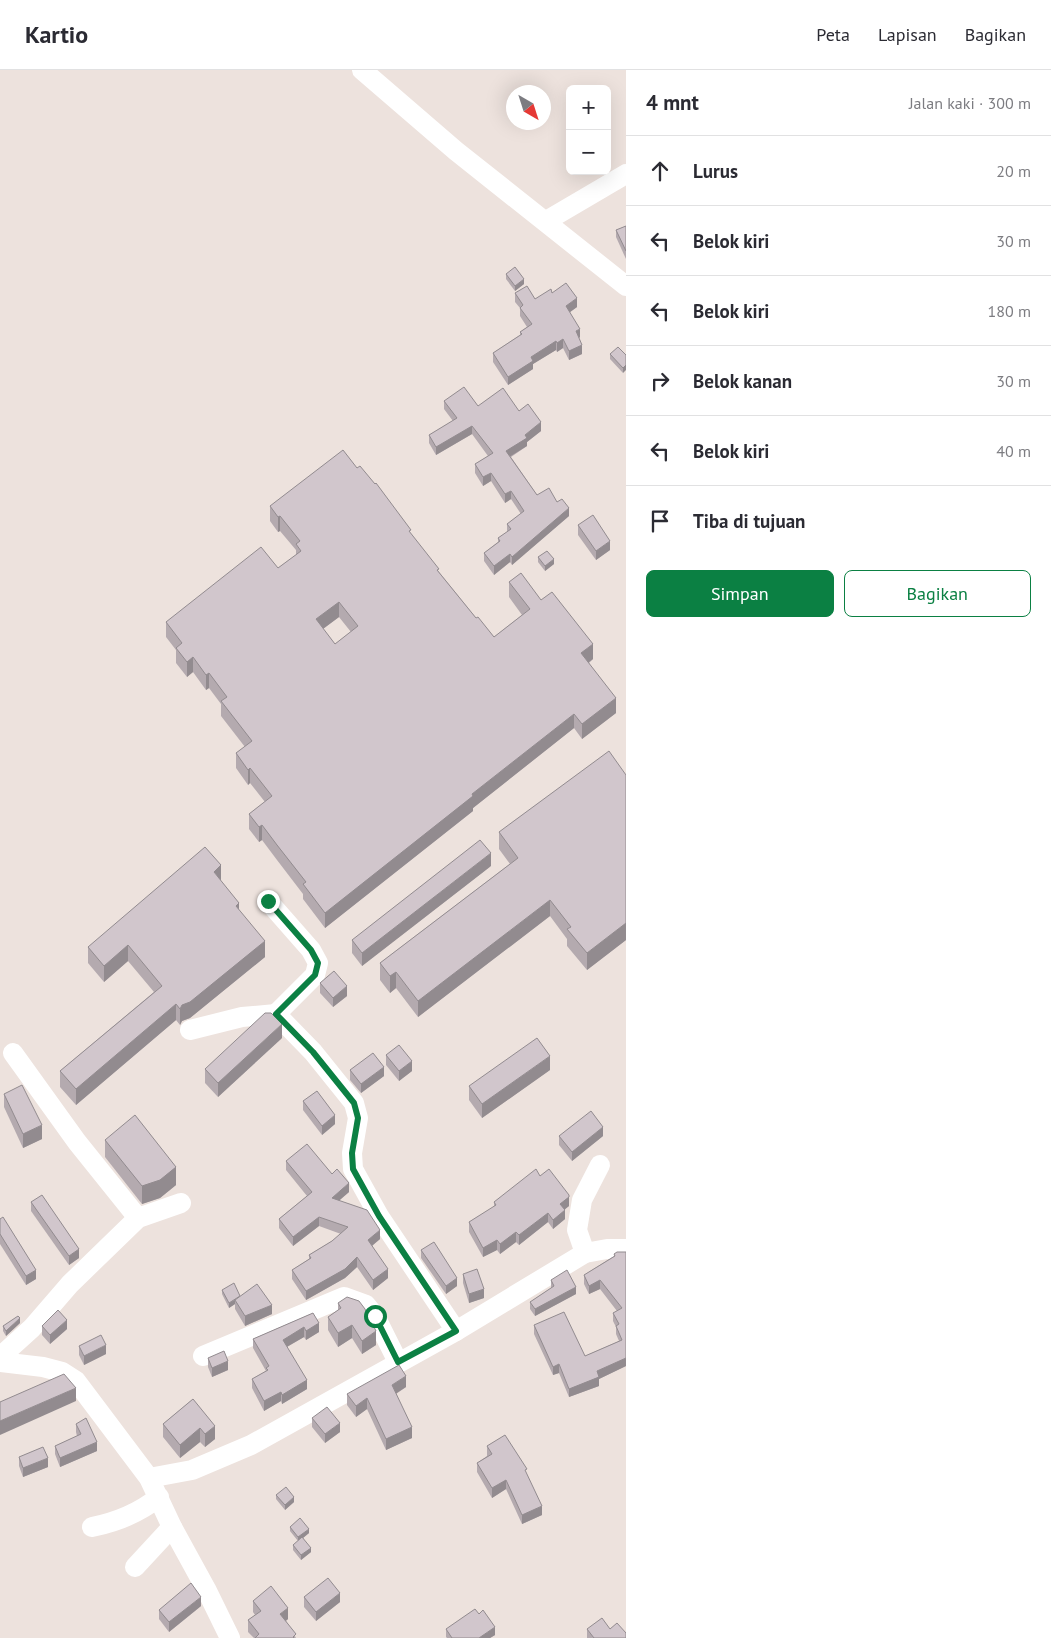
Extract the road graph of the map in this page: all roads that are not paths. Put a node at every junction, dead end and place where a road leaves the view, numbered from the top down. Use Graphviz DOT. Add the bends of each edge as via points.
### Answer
graph roads {
  1 [pos="362,70"];
  2 [pos="626,174"];
  3 [pos="546,221"];
  4 [pos="626,286"];
  5 [pos="268,901"];
  6 [pos="276,1014"];
  7 [pos="190,1030"];
  8 [pos="13,1053"];
  9 [pos="600,1164"];
  10 [pos="181,1203"];
  11 [pos="138,1218"];
  12 [pos="626,1249"];
  13 [pos="586,1253"];
  14 [pos="456,1331"];
  15 [pos="203,1356"];
  16 [pos="0,1358"];
  17 [pos="0,1362"];
  18 [pos="398,1362"];
  19 [pos="150,1478"];
  20 [pos="159,1497"];
  21 [pos="92,1527"];
  22 [pos="172,1528"];
  23 [pos="135,1567"];
  24 [pos="230,1638"];
  1 -- 3 [label="street" via="456,151"];
  2 -- 3 [label="street"];
  3 -- 4 [label="street"];
  5 -- 6 [label="street" via="311,950 318,963 315,975"];
  6 -- 7 [label="street" via="242,1017"];
  6 -- 14 [label="street" via="313,1052 354,1103 358,1118 352,1153 353,1169 379,1216"];
  8 -- 11 [label="street" via="77,1142"];
  9 -- 13 [label="street" via="582,1200 577,1230"];
  10 -- 11 [label="street"];
  11 -- 16 [label="street"];
  12 -- 13 [label="street"];
  13 -- 14 [label="street"];
  14 -- 18 [label="street"];
  15 -- 18 [label="street" via="344,1297 366,1305"];
  17 -- 19 [label="street" via="52,1369 76,1381"];
  18 -- 19 [label="street" via="251,1445 192,1470"];
  19 -- 20 [label="street"];
  20 -- 21 [label="street" via="143,1510"];
  20 -- 22 [label="street"];
  22 -- 23 [label="street"];
  22 -- 24 [label="street"];
}
